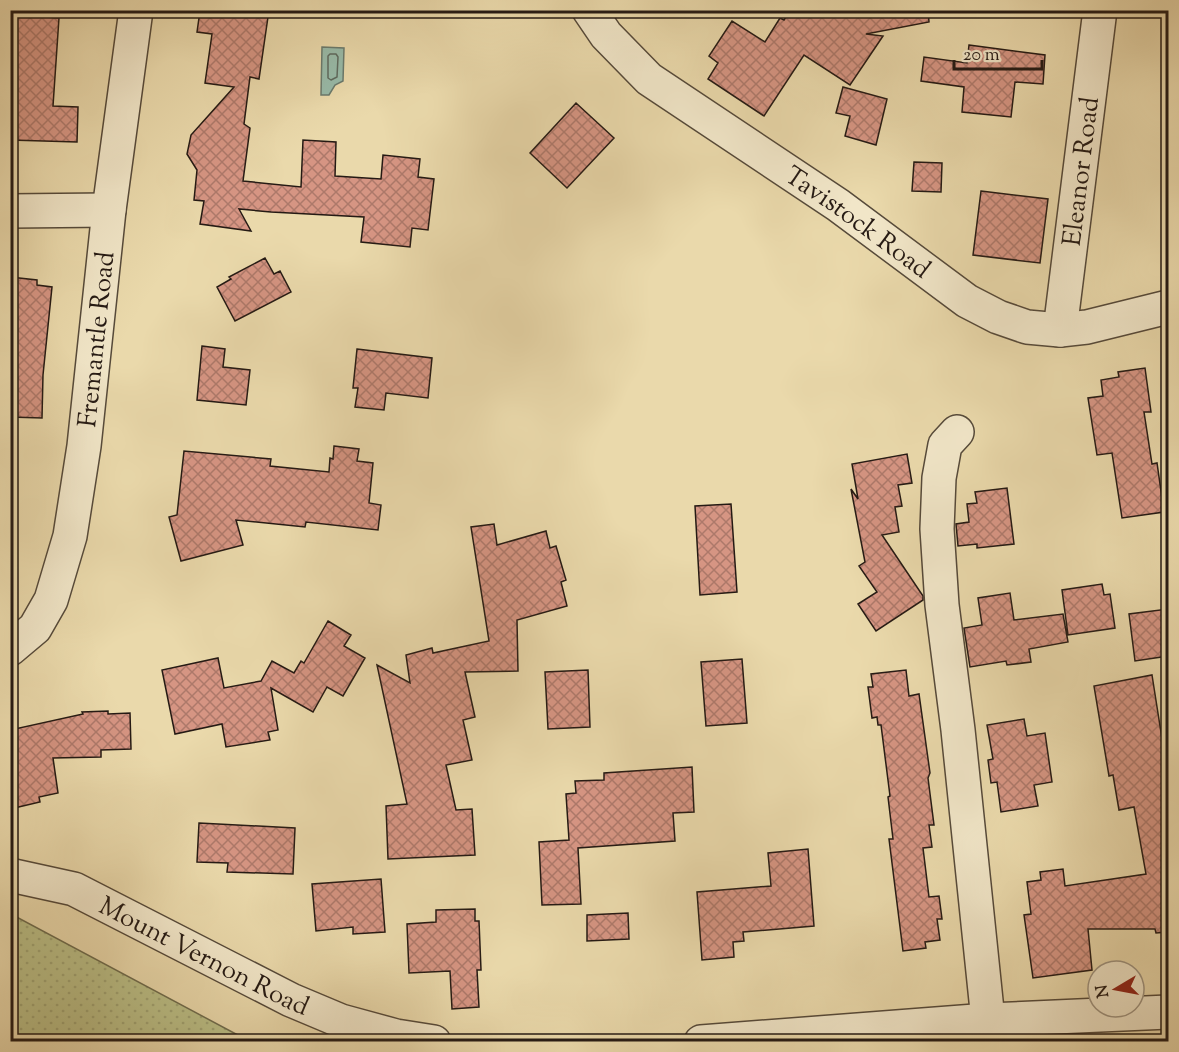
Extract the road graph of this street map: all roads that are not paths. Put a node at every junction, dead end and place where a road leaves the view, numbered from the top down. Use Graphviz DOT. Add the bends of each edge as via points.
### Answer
graph roads {
  1 [pos="136,10"];
  2 [pos="1100,10"];
  3 [pos="593,12"];
  4 [pos="109,210"];
  5 [pos="10,211"];
  6 [pos="1168,307"];
  7 [pos="1060,330"];
  8 [pos="957,432"];
  9 [pos="10,649"];
  10 [pos="10,875"];
  11 [pos="1168,1012"];
  12 [pos="988,1020"];
  13 [pos="434,1041"];
  14 [pos="701,1041"];
  1 -- 4 [label="street, Fremantle Road"];
  2 -- 7 [label="street, Eleanor Road"];
  3 -- 7 [label="street, Tavistock Road" via="606,35 649,79 838,205 968,301 1027,327"];
  4 -- 5 [label="street"];
  4 -- 9 [label="street, Fremantle Road" via="84,446 70,536 51,600 35,628"];
  6 -- 7 [label="street, Tavistock Road"];
  8 -- 12 [label="street" via="945,445 937,530"];
  10 -- 13 [label="street, Mount Vernon Road" via="74,889 291,1000 341,1021 396,1036"];
  11 -- 12 [label="street"];
  12 -- 14 [label="street"];
}
